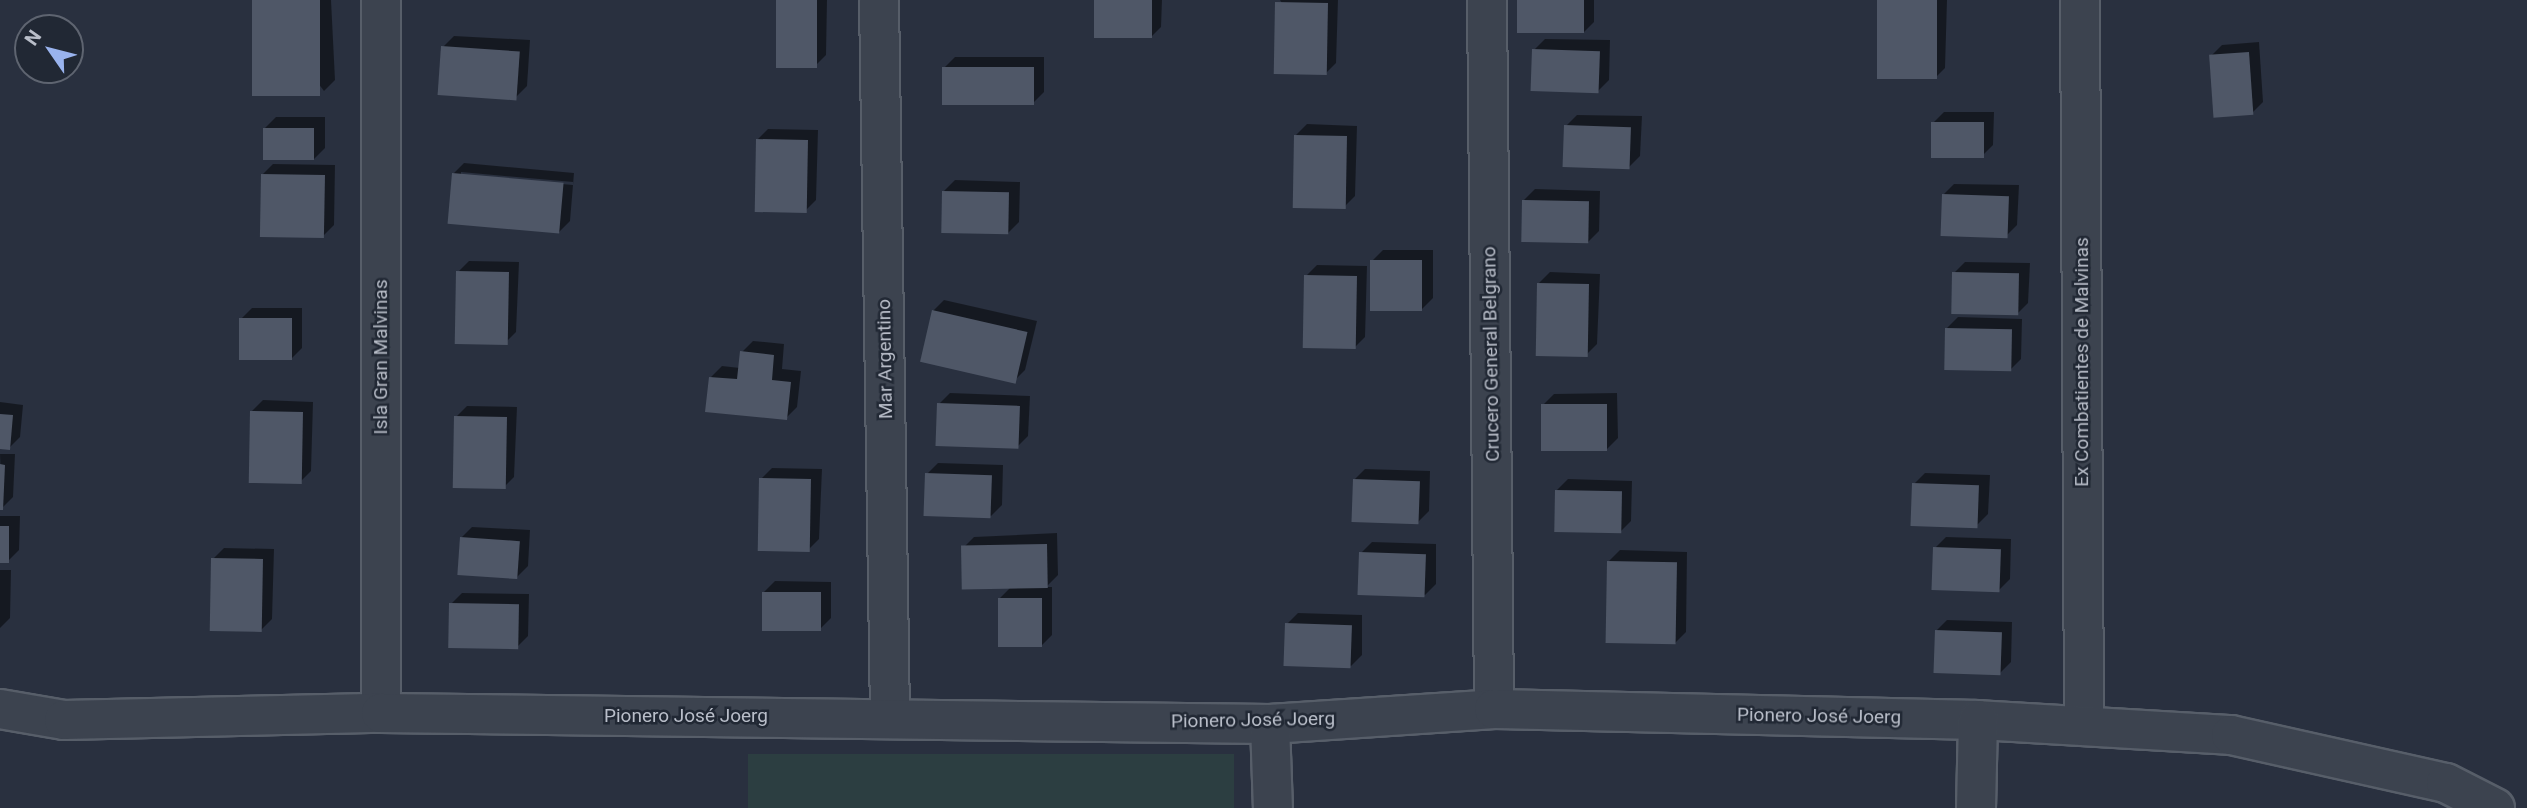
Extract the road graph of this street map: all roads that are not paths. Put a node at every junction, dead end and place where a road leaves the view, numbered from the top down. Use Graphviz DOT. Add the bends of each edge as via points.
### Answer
graph roads {
  1 [pos="381,0"];
  2 [pos="879,0"];
  3 [pos="1487,0"];
  4 [pos="2080,0"];
  5 [pos="0,709"];
  6 [pos="1494,709"];
  7 [pos="381,713"];
  8 [pos="890,717"];
  9 [pos="1978,720"];
  10 [pos="1270,724"];
  11 [pos="2084,724"];
  12 [pos="1273,808"];
  13 [pos="1976,808"];
  14 [pos="2495,808"];
  1 -- 7 [label="street, Isla Gran Malvinas"];
  2 -- 8 [label="street, Mar Argentino"];
  3 -- 6 [label="street, Crucero General Belgrano"];
  4 -- 11 [label="street, Ex Combatientes de Malvinas"];
  5 -- 7 [label="street, Pionero José Joerg" via="64,720"];
  6 -- 9 [label="street, Pionero José Joerg"];
  6 -- 10 [label="street, Pionero José Joerg"];
  7 -- 8 [label="street, Pionero José Joerg"];
  8 -- 10 [label="street, Pionero José Joerg"];
  9 -- 11 [label="street, Pionero José Joerg"];
  9 -- 13 [label="street"];
  10 -- 12 [label="street"];
  11 -- 14 [label="street, Pionero José Joerg" via="2231,735 2446,783"];
}
